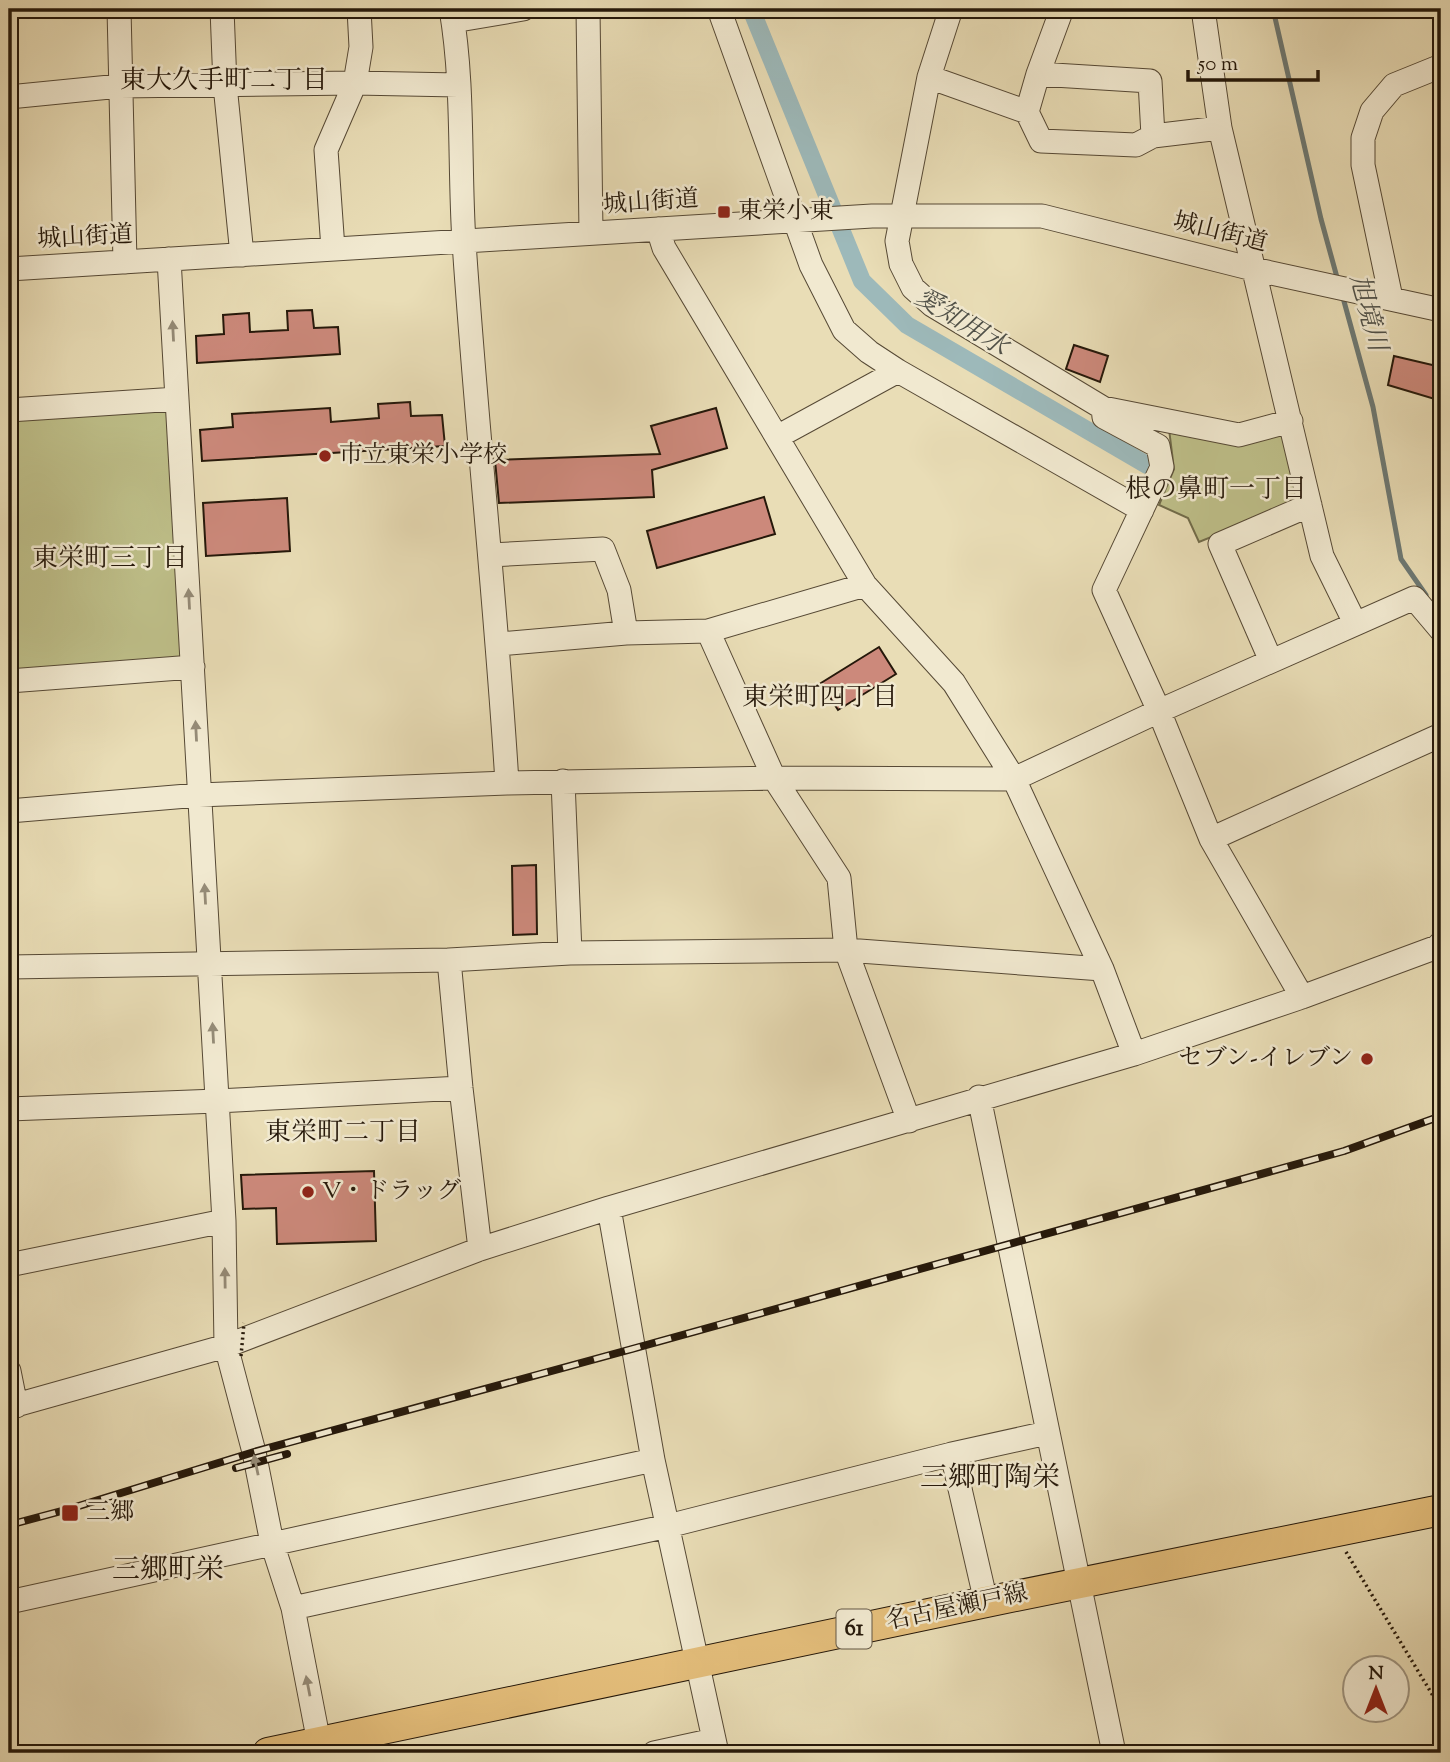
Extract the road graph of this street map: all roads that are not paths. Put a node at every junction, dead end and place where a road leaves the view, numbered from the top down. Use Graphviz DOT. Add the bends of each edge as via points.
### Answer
graph roads {
  1 [pos="119,9"];
  2 [pos="222,9"];
  3 [pos="359,9"];
  4 [pos="523,9"];
  5 [pos="588,9"];
  6 [pos="719,9"];
  7 [pos="951,9"];
  8 [pos="1062,9"];
  9 [pos="1203,9"];
  10 [pos="452,15"];
  11 [pos="1441,66"];
  12 [pos="1038,74"];
  13 [pos="929,77"];
  14 [pos="355,83"];
  15 [pos="225,85"];
  16 [pos="458,85"];
  17 [pos="120,86"];
  18 [pos="9,97"];
  19 [pos="1027,113"];
  20 [pos="1220,128"];
  21 [pos="1153,136"];
  22 [pos="900,215"];
  23 [pos="802,220"];
  24 [pos="659,229"];
  25 [pos="591,233"];
  26 [pos="464,241"];
  27 [pos="333,249"];
  28 [pos="242,255"];
  29 [pos="169,259"];
  30 [pos="125,262"];
  31 [pos="9,269"];
  32 [pos="1253,269"];
  33 [pos="1391,298"];
  34 [pos="1441,310"];
  35 [pos="898,371"];
  36 [pos="177,399"];
  37 [pos="1102,408"];
  38 [pos="9,410"];
  39 [pos="1291,421"];
  40 [pos="777,437"];
  41 [pos="1310,505"];
  42 [pos="1142,510"];
  43 [pos="490,555"];
  44 [pos="865,585"];
  45 [pos="1355,624"];
  46 [pos="1441,630"];
  47 [pos="708,631"];
  48 [pos="626,633"];
  49 [pos="499,644"];
  50 [pos="1271,660"];
  51 [pos="193,667"];
  52 [pos="9,681"];
  53 [pos="1159,711"];
  54 [pos="1441,736"];
  55 [pos="774,778"];
  56 [pos="1014,779"];
  57 [pos="563,781"];
  58 [pos="507,783"];
  59 [pos="199,795"];
  60 [pos="9,811"];
  61 [pos="1211,838"];
  62 [pos="1441,943"];
  63 [pos="846,950"];
  64 [pos="570,953"];
  65 [pos="449,960"];
  66 [pos="209,962"];
  67 [pos="9,967"];
  68 [pos="1102,969"];
  69 [pos="1302,997"];
  70 [pos="1134,1054"];
  71 [pos="461,1088"];
  72 [pos="979,1097"];
  73 [pos="217,1101"];
  74 [pos="9,1109"];
  75 [pos="909,1121"];
  76 [pos="609,1208"];
  77 [pos="224,1221"];
  78 [pos="480,1249"];
  79 [pos="9,1265"];
  80 [pos="233,1351"];
  81 [pos="9,1371"];
  82 [pos="12,1406"];
  83 [pos="1047,1433"];
  84 [pos="952,1454"];
  85 [pos="653,1460"];
  86 [pos="1441,1510"];
  87 [pos="668,1526"];
  88 [pos="272,1543"];
  89 [pos="1080,1583"];
  90 [pos="9,1602"];
  91 [pos="986,1602"];
  92 [pos="293,1608"];
  93 [pos="698,1662"];
  94 [pos="716,1747"];
  95 [pos="320,1748"];
  96 [pos="268,1753"];
  97 [pos="654,1753"];
  98 [pos="1114,1753"];
  1 -- 17 [label="street"];
  2 -- 15 [label="street"];
  3 -- 14 [label="street" via="361,47"];
  4 -- 10 [label="street"];
  5 -- 25 [label="street"];
  6 -- 23 [label="street"];
  7 -- 13 [label="street"];
  8 -- 12 [label="street"];
  9 -- 20 [label="street"];
  10 -- 16 [label="street"];
  11 -- 33 [label="street" via="1394,85 1372,111 1363,138 1363,165"];
  12 -- 19 [label="street"];
  12 -- 21 [label="street" via="1150,81"];
  13 -- 19 [label="street"];
  13 -- 22 [label="street"];
  14 -- 15 [label="street"];
  14 -- 16 [label="street"];
  14 -- 27 [label="street" via="326,150"];
  15 -- 17 [label="street"];
  15 -- 28 [label="street"];
  16 -- 26 [label="street"];
  17 -- 18 [label="street"];
  17 -- 30 [label="street"];
  19 -- 21 [label="street" via="1041,141 1136,145"];
  20 -- 21 [label="street"];
  20 -- 32 [label="street"];
  22 -- 23 [label="street, 城山街道"];
  22 -- 32 [label="street, 城山街道" via="1042,216"];
  22 -- 37 [label="street" via="897,241 901,264 913,288 932,305"];
  23 -- 24 [label="street, 城山街道"];
  23 -- 35 [label="street" via="811,265 844,330"];
  24 -- 25 [label="street, 城山街道"];
  24 -- 40 [label="street" via="664,248"];
  25 -- 26 [label="street, 城山街道"];
  26 -- 27 [label="street, 城山街道"];
  26 -- 43 [label="street"];
  27 -- 28 [label="street, 城山街道"];
  28 -- 29 [label="street, 城山街道"];
  29 -- 30 [label="street, 城山街道"];
  36 -- 29 [label="street, one-way"];
  30 -- 31 [label="street, 城山街道"];
  32 -- 33 [label="street, 城山街道"];
  32 -- 39 [label="street"];
  33 -- 34 [label="street, 城山街道"];
  35 -- 40 [label="street"];
  35 -- 42 [label="street"];
  36 -- 38 [label="street"];
  51 -- 36 [label="street, one-way"];
  37 -- 39 [label="street" via="1239,435"];
  37 -- 42 [label="street" via="1104,417 1158,446 1162,467"];
  39 -- 41 [label="street"];
  40 -- 44 [label="street"];
  41 -- 45 [label="street" via="1322,556"];
  41 -- 50 [label="street" via="1220,544"];
  42 -- 53 [label="street" via="1104,590"];
  43 -- 48 [label="street" via="603,549 619,590"];
  43 -- 49 [label="street"];
  44 -- 47 [label="street"];
  44 -- 56 [label="street" via="954,683"];
  45 -- 46 [label="street" via="1414,598"];
  45 -- 50 [label="street"];
  47 -- 48 [label="street"];
  47 -- 55 [label="street"];
  48 -- 49 [label="street"];
  49 -- 58 [label="street"];
  50 -- 53 [label="street"];
  51 -- 52 [label="street"];
  59 -- 51 [label="street, one-way"];
  53 -- 56 [label="street"];
  53 -- 61 [label="street"];
  54 -- 61 [label="street"];
  55 -- 56 [label="street"];
  55 -- 57 [label="street"];
  55 -- 63 [label="street" via="839,878"];
  56 -- 68 [label="street"];
  57 -- 58 [label="street"];
  57 -- 64 [label="street"];
  58 -- 59 [label="street"];
  59 -- 60 [label="street"];
  66 -- 59 [label="street, one-way"];
  61 -- 69 [label="street"];
  62 -- 69 [label="street"];
  63 -- 64 [label="street"];
  63 -- 68 [label="street"];
  63 -- 75 [label="street"];
  64 -- 65 [label="street"];
  65 -- 66 [label="street"];
  65 -- 71 [label="street"];
  66 -- 67 [label="street"];
  73 -- 66 [label="street, one-way"];
  68 -- 70 [label="street"];
  69 -- 70 [label="street"];
  70 -- 72 [label="street"];
  71 -- 73 [label="street"];
  71 -- 78 [label="street"];
  72 -- 75 [label="street"];
  72 -- 83 [label="street"];
  73 -- 74 [label="street"];
  73 -- 77 [label="street"];
  75 -- 76 [label="street"];
  76 -- 78 [label="street"];
  76 -- 85 [label="street"];
  77 -- 79 [label="street"];
  80 -- 77 [label="street, one-way"];
  78 -- 80 [label="street"];
  80 -- 82 [label="street"];
  88 -- 80 [label="street, one-way"];
  81 -- 82 [label="street"];
  83 -- 84 [label="street"];
  83 -- 89 [label="street"];
  84 -- 87 [label="street"];
  84 -- 91 [label="street"];
  85 -- 87 [label="street"];
  85 -- 88 [label="street"];
  86 -- 89 [label="main road, 名古屋瀬戸線 / 61"];
  87 -- 92 [label="street"];
  87 -- 93 [label="street"];
  88 -- 90 [label="street"];
  88 -- 92 [label="street"];
  89 -- 91 [label="main road, 名古屋瀬戸線 / 61"];
  89 -- 98 [label="street"];
  91 -- 93 [label="main road, 名古屋瀬戸線 / 61"];
  95 -- 92 [label="street, one-way"];
  93 -- 94 [label="street"];
  93 -- 95 [label="main road, 名古屋瀬戸線 / 61"];
  94 -- 97 [label="street"];
  95 -- 96 [label="main road, 名古屋瀬戸線 / 61"];
}
